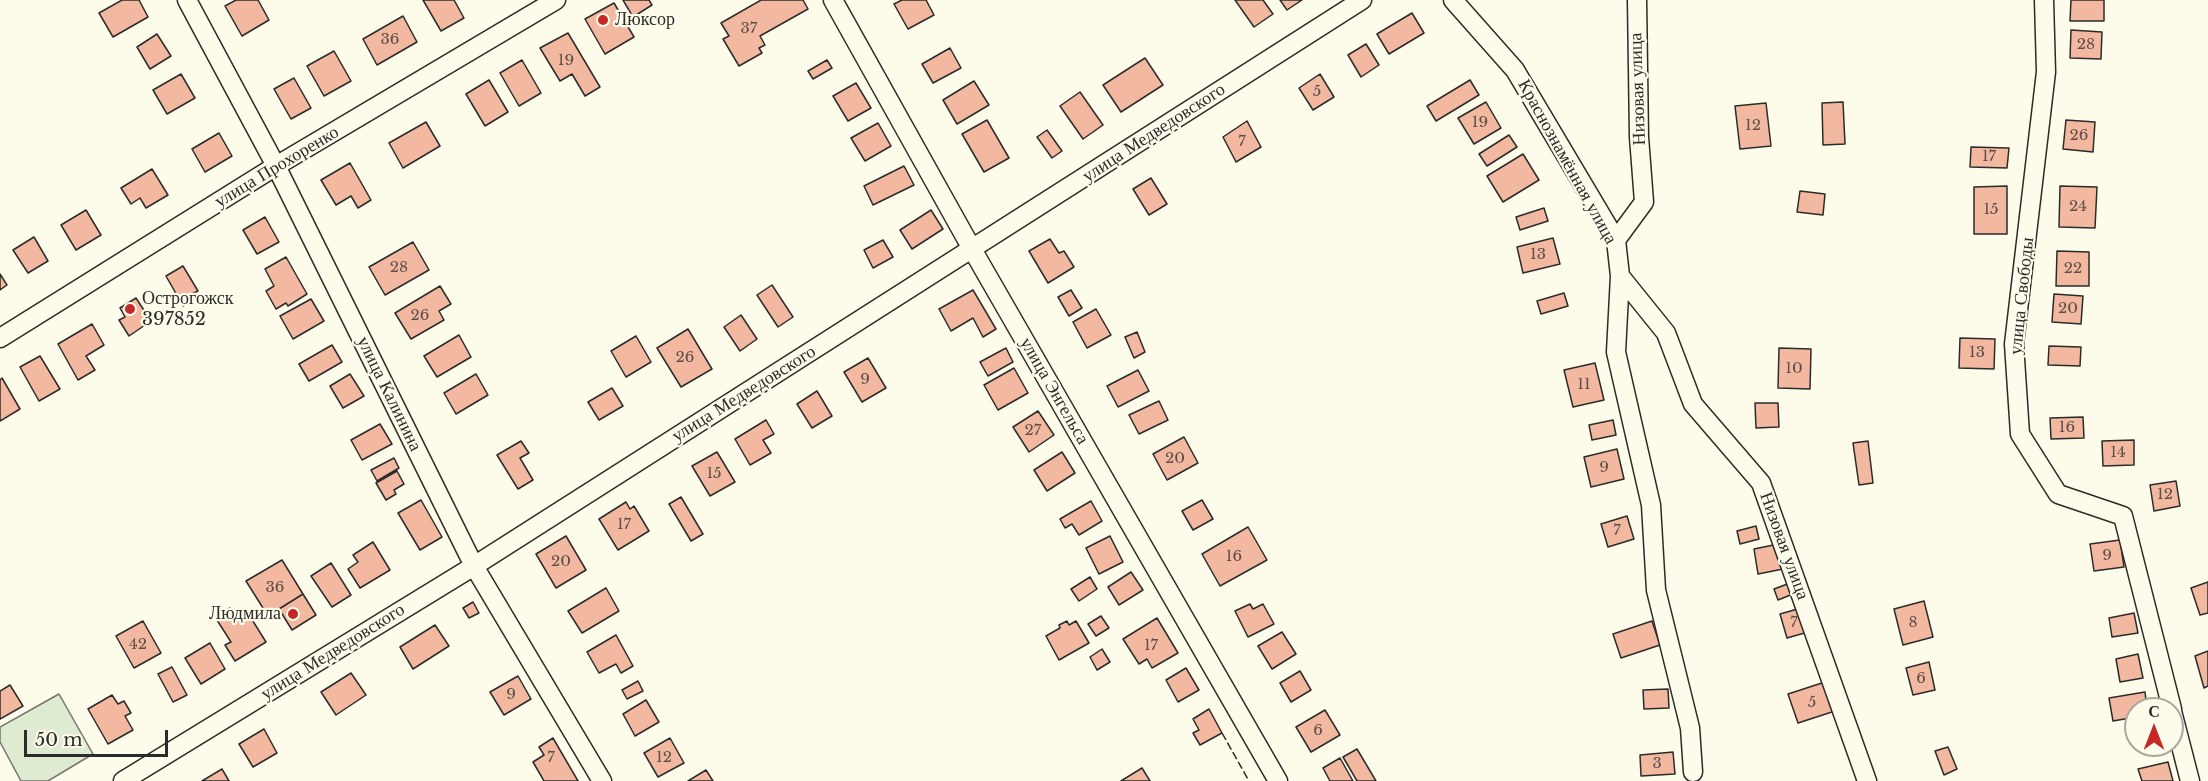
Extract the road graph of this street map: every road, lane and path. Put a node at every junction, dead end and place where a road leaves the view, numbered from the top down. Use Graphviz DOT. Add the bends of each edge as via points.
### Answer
graph roads {
  1 [pos="187,0"];
  2 [pos="556,0"];
  3 [pos="833,0"];
  4 [pos="1362,0"];
  5 [pos="1453,0"];
  6 [pos="1636,0"];
  7 [pos="2044,0"];
  8 [pos="276,166"];
  9 [pos="1616,240"];
  10 [pos="972,249"];
  11 [pos="1620,276"];
  12 [pos="0,338"];
  13 [pos="474,566"];
  14 [pos="2169,697"];
  15 [pos="2184,757"];
  16 [pos="1693,772"];
  17 [pos="123,781"];
  18 [pos="602,781"];
  19 [pos="1278,781"];
  20 [pos="1867,781"];
  21 [pos="2190,781"];
  1 -- 8 [label="street, улица Калинина"];
  2 -- 8 [label="street, улица Прохоренко"];
  3 -- 10 [label="street, улица Энгельса"];
  4 -- 10 [label="street, улица Медведовского"];
  5 -- 9 [label="street, Краснознамённая улица" via="1515,70"];
  6 -- 9 [label="street, Низовая улица" via="1644,202"];
  7 -- 14 [label="street, улица Свободы" via="2046,72 2014,344 2020,434 2058,494 2123,516"];
  8 -- 12 [label="street, улица Прохоренко"];
  8 -- 13 [label="street, улица Калинина"];
  9 -- 11 [label="street, Краснознамённая улица"];
  10 -- 13 [label="street, улица Медведовского"];
  10 -- 19 [label="street, улица Энгельса"];
  11 -- 16 [label="street, Краснознамённая улица" via="1616,352 1651,505 1656,590 1690,728"];
  11 -- 20 [label="street, Низовая улица" via="1666,333 1693,404 1761,483"];
  13 -- 17 [label="street, улица Медведовского"];
  13 -- 18 [label="street, улица Калинина"];
  15 -- 21 [label="street, улица Свободы"];
}
